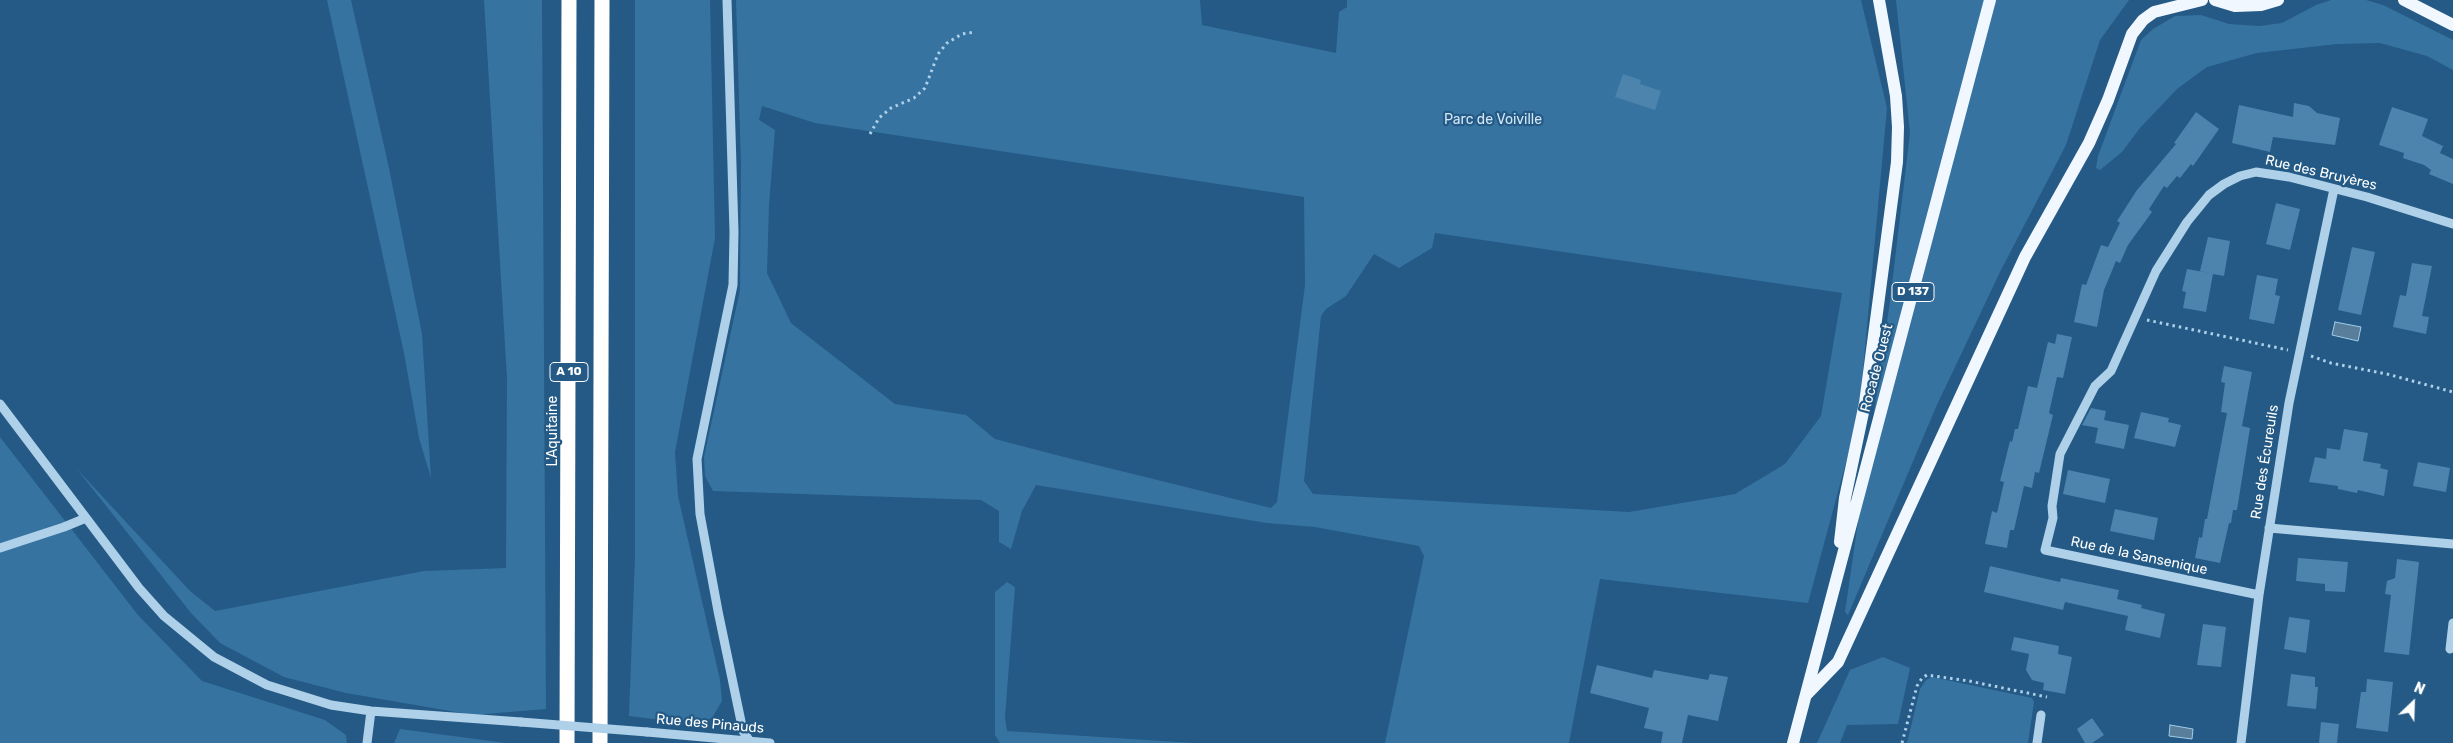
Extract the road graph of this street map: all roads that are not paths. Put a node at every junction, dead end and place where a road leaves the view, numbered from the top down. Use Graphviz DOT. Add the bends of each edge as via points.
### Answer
graph roads {
  1 [pos="569,0"];
  2 [pos="602,0"];
  3 [pos="727,0"];
  4 [pos="1879,0"];
  5 [pos="1990,0"];
  6 [pos="2202,0"];
  7 [pos="2216,0"];
  8 [pos="2278,0"];
  9 [pos="2404,0"];
  10 [pos="2453,25"];
  11 [pos="2334,188"];
  12 [pos="2453,224"];
  13 [pos="0,404"];
  14 [pos="86,518"];
  15 [pos="2053,518"];
  16 [pos="2269,528"];
  17 [pos="2453,544"];
  18 [pos="0,548"];
  19 [pos="1835,584"];
  20 [pos="2259,596"];
  21 [pos="2453,623"];
  22 [pos="2450,649"];
  23 [pos="1806,695"];
  24 [pos="371,712"];
  25 [pos="2041,715"];
  26 [pos="750,742"];
  27 [pos="367,743"];
  28 [pos="567,743"];
  29 [pos="600,743"];
  30 [pos="770,743"];
  31 [pos="1793,743"];
  32 [pos="2037,743"];
  33 [pos="2241,743"];
  1 -- 28 [label="highway, L'Aquitaine / A 10"];
  2 -- 29 [label="highway, A 10"];
  3 -- 26 [label="street" via="733,285 697,459 702,524 743,731"];
  4 -- 19 [label="main road, D 137" via="1896,96 1897,162 1868,384 1845,498"];
  5 -- 19 [label="main road, Rocade Ouest / D 137"];
  6 -- 23 [label="main road" via="2154,12 2132,34 2088,143 2025,257 1838,662"];
  7 -- 8 [label="main road" via="2235,6 2261,5"];
  9 -- 10 [label="main road"];
  11 -- 12 [label="street, Rue des Bruyères"];
  11 -- 15 [label="street, Rue des Bruyères" via="2256,172 2240,176 2209,195 2187,222 2156,271 2111,372 2095,386 2060,454"];
  11 -- 16 [label="street, Rue des Écureuils" via="2299,352"];
  13 -- 14 [label="street, Rue des Pinauds"];
  14 -- 18 [label="street"];
  14 -- 24 [label="street, Rue des Pinauds" via="164,616 214,657 258,681 302,698"];
  15 -- 20 [label="street, Rue de la Sansenique" via="2046,550"];
  16 -- 17 [label="street"];
  16 -- 20 [label="street, Rue des Écureuils"];
  19 -- 23 [label="main road, Rocade Ouest"];
  20 -- 33 [label="street, Rue des Écureuils"];
  21 -- 22 [label="street"];
  23 -- 31 [label="main road, Rocade Ouest"];
  24 -- 26 [label="street, Rue des Pinauds, bridge"];
  24 -- 27 [label="street"];
  25 -- 32 [label="street"];
  26 -- 30 [label="street, Rue des Pinauds"];
}
